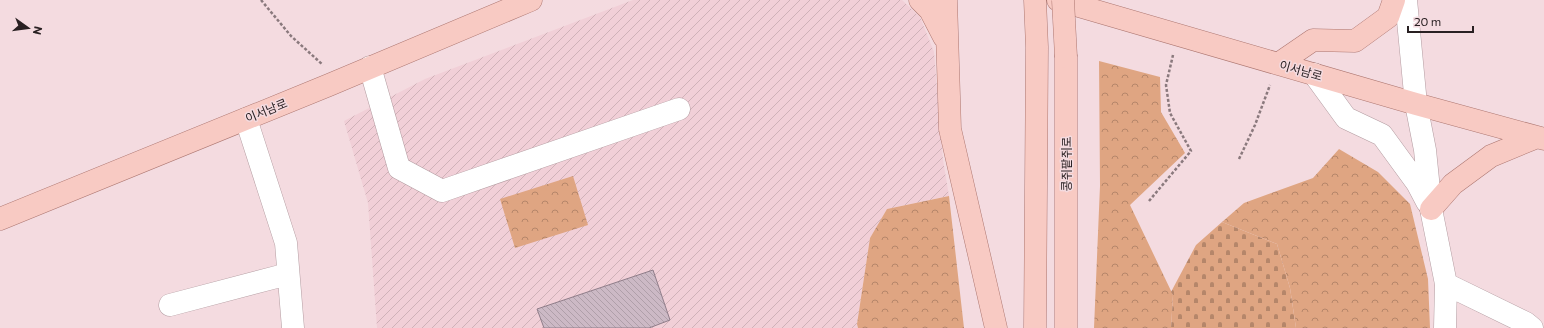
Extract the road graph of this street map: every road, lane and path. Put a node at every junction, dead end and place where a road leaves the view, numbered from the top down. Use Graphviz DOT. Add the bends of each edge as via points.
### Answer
graph roads {
  1 [pos="261,0"];
  2 [pos="531,0"];
  3 [pos="920,0"];
  4 [pos="946,0"];
  5 [pos="1035,0"];
  6 [pos="1058,0"];
  7 [pos="1063,0"];
  8 [pos="1394,0"];
  9 [pos="1406,0"];
  10 [pos="1178,35"];
  11 [pos="947,44"];
  12 [pos="1278,64"];
  13 [pos="370,67"];
  14 [pos="1314,74"];
  15 [pos="340,80"];
  16 [pos="1416,104"];
  17 [pos="678,109"];
  18 [pos="246,118"];
  19 [pos="1541,138"];
  20 [pos="1239,159"];
  21 [pos="1149,201"];
  22 [pos="1431,209"];
  23 [pos="0,219"];
  24 [pos="288,274"];
  25 [pos="1446,284"];
  26 [pos="170,305"];
  27 [pos="293,328"];
  28 [pos="996,328"];
  29 [pos="1035,328"];
  30 [pos="1066,328"];
  31 [pos="1445,328"];
  32 [pos="1532,328"];
  1 -- 15 [label="path" via="291,36"];
  2 -- 13 [label="main road, 이서남로"];
  3 -- 11 [label="main road" via="930,10"];
  4 -- 11 [label="main road"];
  5 -- 29 [label="main road"];
  6 -- 10 [label="main road, 이서남로"];
  7 -- 30 [label="main road, 콩쥐팥쥐로, bridge" via="1066,57"];
  8 -- 12 [label="main road" via="1388,18 1354,41 1313,40"];
  9 -- 16 [label="street"];
  10 -- 12 [label="main road, 이서남로"];
  10 -- 21 [label="path" via="1166,84 1170,113 1191,151"];
  11 -- 28 [label="main road" via="950,129"];
  12 -- 14 [label="main road, 이서남로"];
  12 -- 20 [label="path"];
  13 -- 15 [label="main road, 이서남로"];
  13 -- 17 [label="street" via="399,168 442,191"];
  14 -- 16 [label="main road, 이서남로"];
  14 -- 22 [label="street" via="1346,118 1382,135 1417,183"];
  15 -- 18 [label="main road, 이서남로"];
  16 -- 19 [label="main road, 이서남로"];
  16 -- 22 [label="street" via="1425,150"];
  18 -- 23 [label="main road, 이서남로"];
  18 -- 24 [label="street" via="286,243"];
  19 -- 22 [label="main road" via="1491,156 1453,184"];
  22 -- 25 [label="street"];
  24 -- 26 [label="street"];
  24 -- 27 [label="street"];
  25 -- 31 [label="street"];
  25 -- 32 [label="street"];
}
